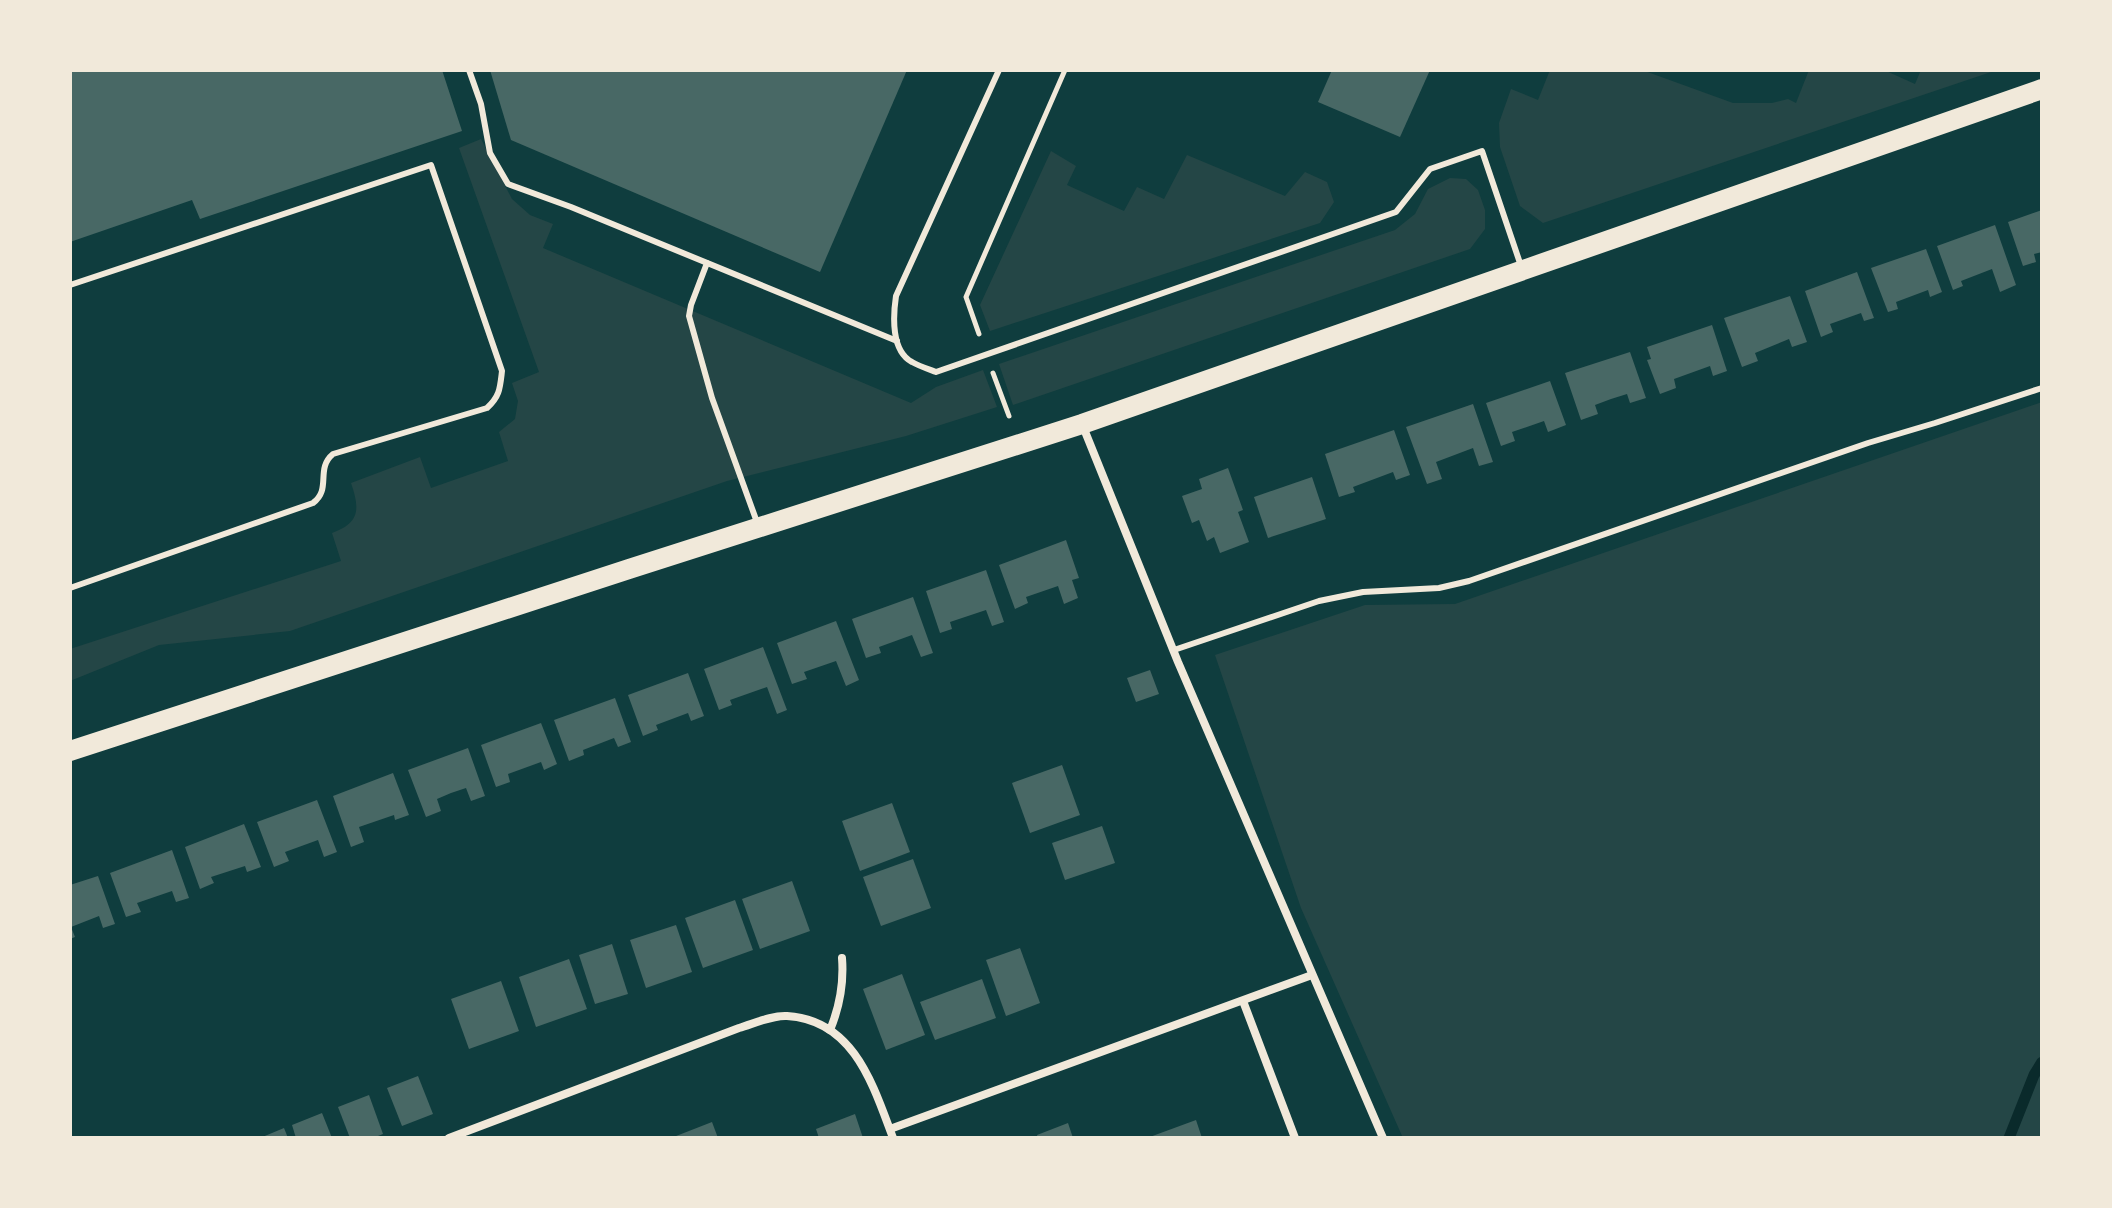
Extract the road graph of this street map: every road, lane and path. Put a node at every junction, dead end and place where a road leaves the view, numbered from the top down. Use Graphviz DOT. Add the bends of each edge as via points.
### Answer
graph roads {
  1 [pos="469,70"];
  2 [pos="999,70"];
  3 [pos="1065,70"];
  4 [pos="2042,89"];
  5 [pos="707,263"];
  6 [pos="1522,270"];
  7 [pos="70,285"];
  8 [pos="897,341"];
  9 [pos="986,354"];
  10 [pos="2042,388"];
  11 [pos="1082,424"];
  12 [pos="1020,445"];
  13 [pos="759,528"];
  14 [pos="70,588"];
  15 [pos="1174,650"];
  16 [pos="70,751"];
  17 [pos="842,958"];
  18 [pos="1312,975"];
  19 [pos="1243,1001"];
  20 [pos="830,1030"];
  21 [pos="892,1134"];
  22 [pos="449,1138"];
  23 [pos="1295,1138"];
  24 [pos="1383,1138"];
  1 -- 5 [label="lane" via="490,153 508,184"];
  2 -- 8 [label="lane" via="896,296"];
  3 -- 9 [label="path" via="966,297"];
  4 -- 6 [label="main road"];
  5 -- 8 [label="lane"];
  5 -- 13 [label="lane" via="689,316"];
  6 -- 9 [label="lane" via="1482,151 1430,169 1396,212"];
  6 -- 11 [label="main road"];
  7 -- 14 [label="lane" via="431,165 502,371 496,400 487,408 333,454 326,459 323,488 313,503"];
  8 -- 9 [label="lane" via="908,361 936,372"];
  9 -- 12 [label="path"];
  10 -- 15 [label="lane" via="1469,581 1319,601"];
  11 -- 12 [label="main road"];
  11 -- 15 [label="street"];
  12 -- 13 [label="main road"];
  13 -- 16 [label="main road"];
  15 -- 18 [label="street"];
  17 -- 20 [label="street" via="841,997"];
  18 -- 19 [label="street"];
  18 -- 24 [label="street"];
  19 -- 21 [label="street"];
  19 -- 23 [label="street"];
  20 -- 21 [label="street" via="855,1053"];
  20 -- 22 [label="street" via="822,1023 784,1015"];
}
